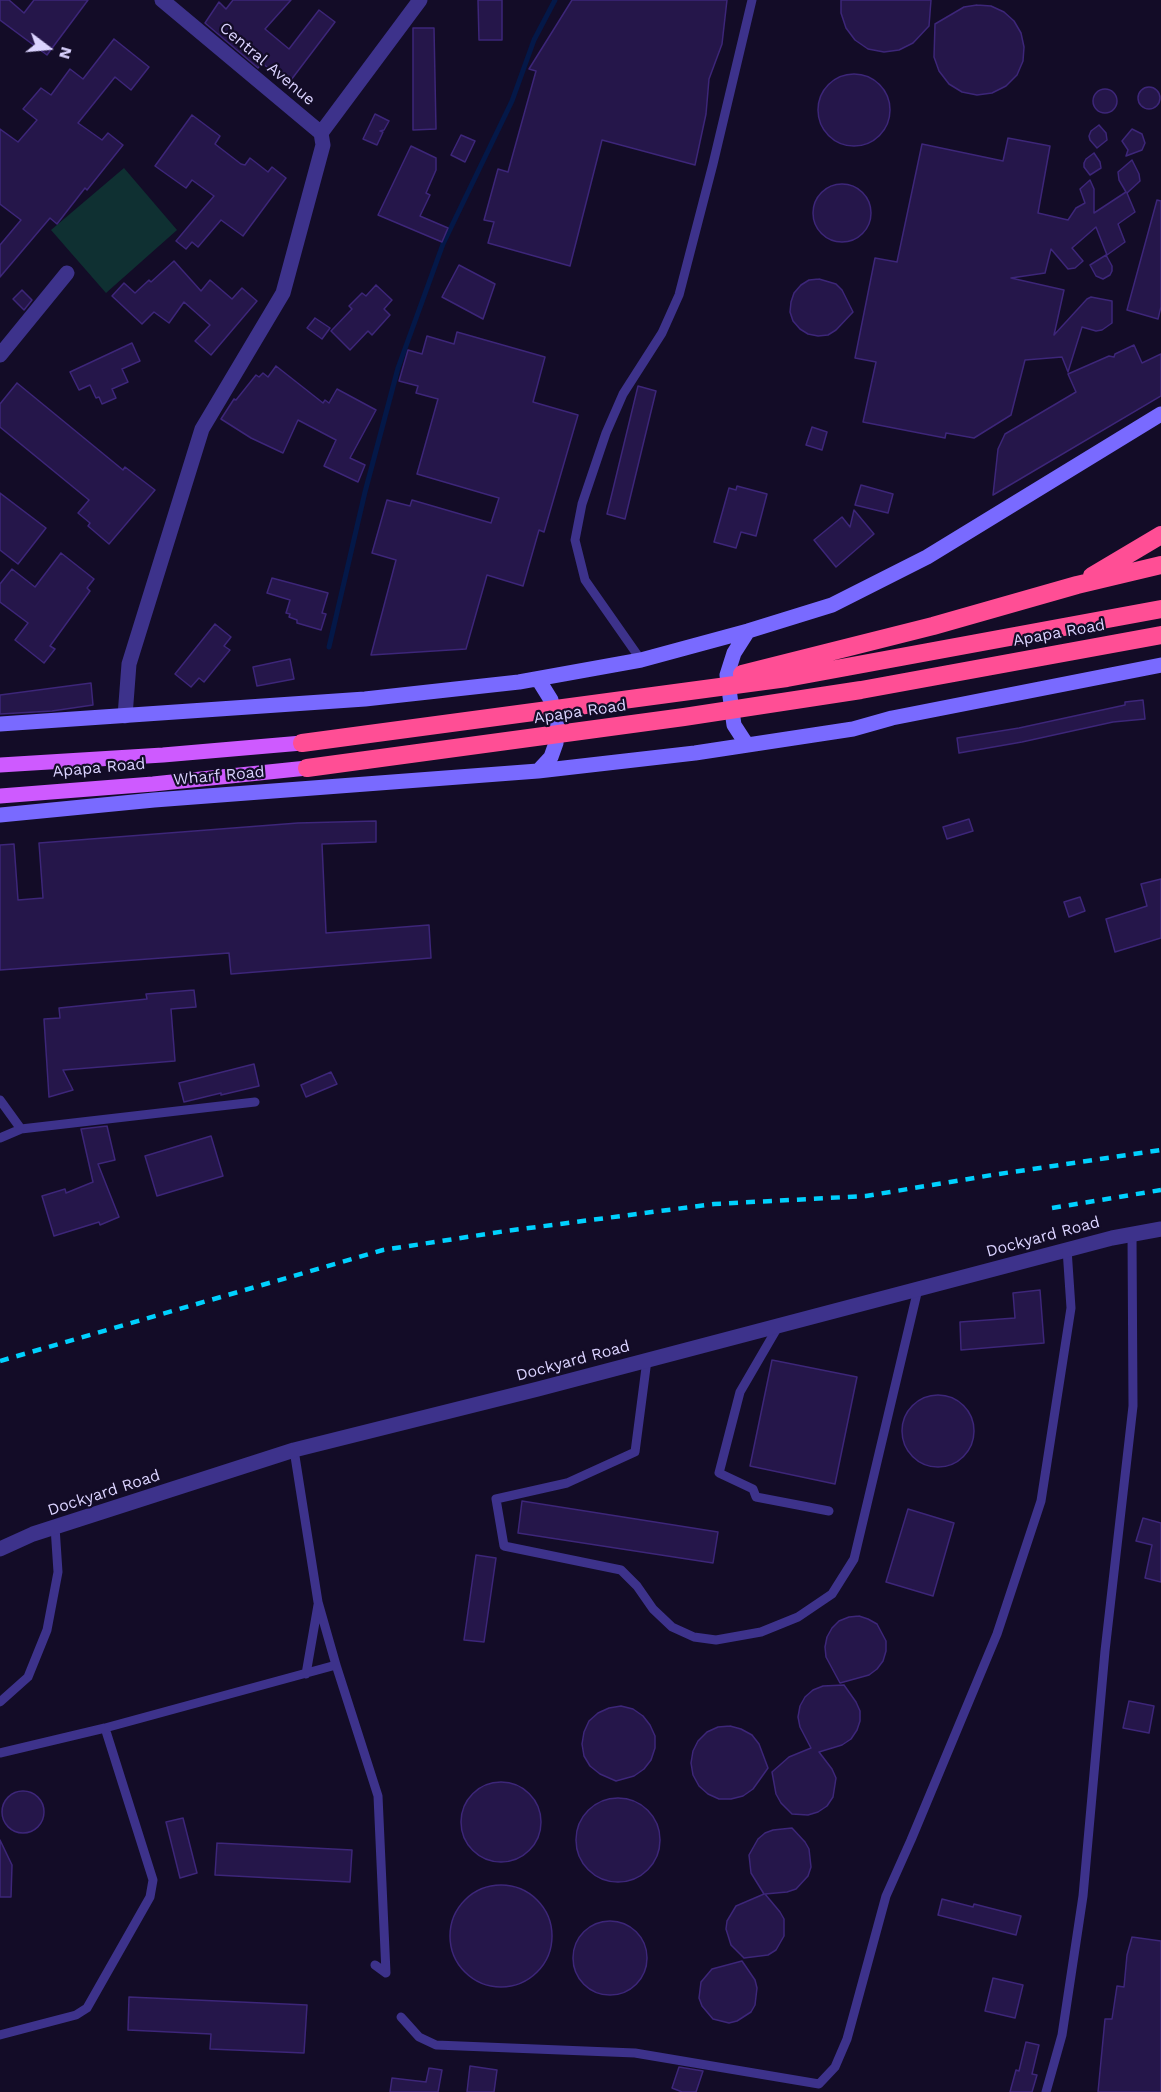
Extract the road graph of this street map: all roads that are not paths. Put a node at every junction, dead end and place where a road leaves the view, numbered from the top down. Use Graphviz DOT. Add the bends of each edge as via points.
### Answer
graph roads {
  1 [pos="162,0"];
  2 [pos="420,0"];
  3 [pos="752,0"];
  4 [pos="321,132"];
  5 [pos="68,273"];
  6 [pos="0,355"];
  7 [pos="1161,414"];
  8 [pos="1161,535"];
  9 [pos="1161,565"];
  10 [pos="1077,585"];
  11 [pos="1161,609"];
  12 [pos="748,631"];
  13 [pos="1161,634"];
  14 [pos="641,660"];
  15 [pos="1161,665"];
  16 [pos="538,679"];
  17 [pos="656,696"];
  18 [pos="125,716"];
  19 [pos="0,724"];
  20 [pos="302,743"];
  21 [pos="747,746"];
  22 [pos="0,765"];
  23 [pos="307,768"];
  24 [pos="538,771"];
  25 [pos="0,796"];
  26 [pos="0,815"];
  27 [pos="0,1100"];
  28 [pos="255,1102"];
  29 [pos="21,1130"];
  30 [pos="0,1138"];
  31 [pos="1161,1228"];
  32 [pos="1132,1234"];
  33 [pos="1067,1250"];
  34 [pos="918,1289"];
  35 [pos="779,1326"];
  36 [pos="647,1360"];
  37 [pos="294,1450"];
  38 [pos="829,1511"];
  39 [pos="55,1527"];
  40 [pos="0,1549"];
  41 [pos="318,1602"];
  42 [pos="336,1665"];
  43 [pos="306,1674"];
  44 [pos="0,1702"];
  45 [pos="105,1728"];
  46 [pos="0,1753"];
  47 [pos="375,1965"];
  48 [pos="401,2017"];
  49 [pos="0,2035"];
  50 [pos="1046,2092"];
  1 -- 4 [label="street, Central Avenue"];
  2 -- 4 [label="street"];
  3 -- 14 [label="lane" via="679,296 663,333 623,394 606,433 582,504 575,540 585,580"];
  4 -- 18 [label="street" via="323,145 283,293 202,429 129,664"];
  5 -- 6 [label="street"];
  7 -- 12 [label="street" via="927,557 832,605"];
  8 -- 10 [label="highway"];
  9 -- 10 [label="highway"];
  10 -- 17 [label="highway"];
  11 -- 17 [label="highway, Apapa Road" via="787,678"];
  12 -- 14 [label="street"];
  12 -- 21 [label="street" via="734,653 727,675 734,725"];
  13 -- 23 [label="highway, Apapa Road" via="838,694"];
  14 -- 16 [label="street"];
  15 -- 21 [label="street, Wharf Road" via="853,729"];
  16 -- 18 [label="street" via="365,699"];
  16 -- 24 [label="street" via="551,700 557,723 551,757"];
  17 -- 20 [label="highway, Apapa Road"];
  18 -- 19 [label="street"];
  20 -- 22 [label="main road, Apapa Road"];
  21 -- 24 [label="street, Wharf Road"];
  23 -- 25 [label="main road, Apapa Road"];
  24 -- 26 [label="street, Wharf Road"];
  27 -- 29 [label="lane"];
  28 -- 29 [label="lane"];
  29 -- 30 [label="lane"];
  31 -- 32 [label="street, Dockyard Road"];
  32 -- 33 [label="street, Dockyard Road"];
  32 -- 50 [label="lane" via="1133,1406 1083,1896 1062,2035"];
  33 -- 34 [label="street, Dockyard Road"];
  33 -- 48 [label="lane" via="1071,1308 1041,1501 997,1634 886,1896 847,2039 835,2067 819,2084 635,2053 436,2045 419,2037"];
  34 -- 35 [label="street, Dockyard Road"];
  34 -- 36 [label="lane" via="854,1559 832,1594 798,1617 760,1632 716,1640 694,1637 672,1627 621,1570 504,1546 496,1499 567,1483 635,1452"];
  35 -- 36 [label="street, Dockyard Road"];
  35 -- 38 [label="lane" via="740,1392 719,1473 753,1489 756,1497"];
  36 -- 37 [label="street, Dockyard Road"];
  37 -- 39 [label="street, Dockyard Road"];
  37 -- 41 [label="lane"];
  39 -- 40 [label="street, Dockyard Road"];
  39 -- 44 [label="lane" via="58,1572 47,1630 28,1677"];
  41 -- 42 [label="lane"];
  41 -- 43 [label="lane"];
  42 -- 43 [label="lane"];
  42 -- 47 [label="lane" via="378,1796 386,1973"];
  43 -- 45 [label="lane"];
  45 -- 46 [label="lane"];
  45 -- 49 [label="lane" via="153,1880 150,1897 87,2008 76,2015"];
}
